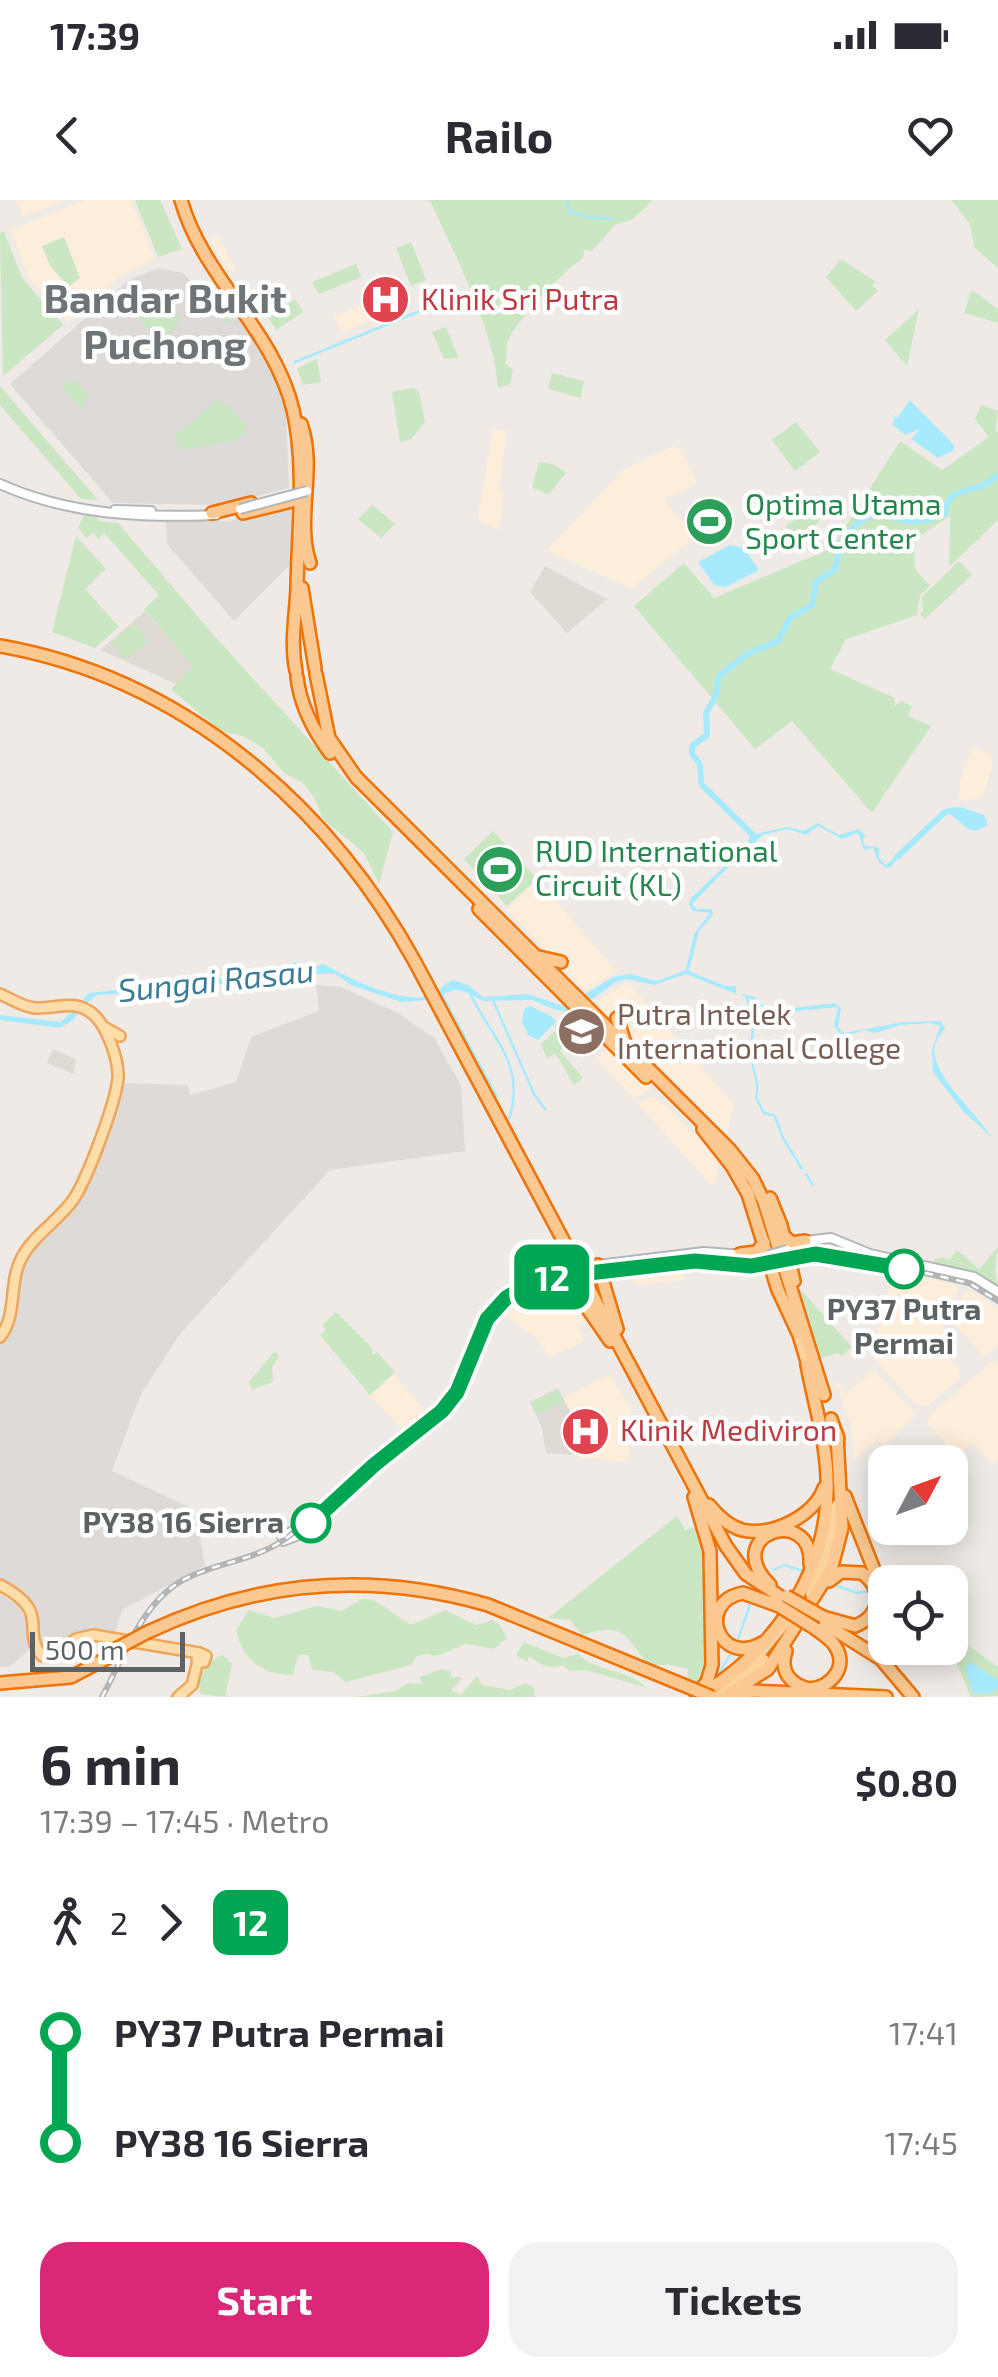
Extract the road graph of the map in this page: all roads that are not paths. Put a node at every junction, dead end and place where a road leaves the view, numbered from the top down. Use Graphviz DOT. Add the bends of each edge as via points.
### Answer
graph roads {
  1 [pos="183,200"];
  2 [pos="300,424"];
  3 [pos="306,455"];
  4 [pos="0,482"];
  5 [pos="300,498"];
  6 [pos="138,514"];
  7 [pos="211,514"];
  8 [pos="303,565"];
  9 [pos="284,590"];
  10 [pos="0,647"];
  11 [pos="304,710"];
  12 [pos="323,719"];
  13 [pos="536,956"];
  14 [pos="554,959"];
  15 [pos="0,995"];
  16 [pos="435,1005"];
  17 [pos="580,1006"];
  18 [pos="85,1011"];
  19 [pos="617,1018"];
  20 [pos="102,1025"];
  21 [pos="627,1047"];
  22 [pos="116,1064"];
  23 [pos="704,1129"];
  24 [pos="730,1150"];
  25 [pos="806,1243"];
  26 [pos="787,1248"];
  27 [pos="718,1254"];
  28 [pos="740,1254"];
  29 [pos="766,1254"];
  30 [pos="883,1262"];
  31 [pos="598,1269"];
  32 [pos="564,1270"];
  33 [pos="926,1270"];
  34 [pos="542,1278"];
  35 [pos="998,1295"];
  36 [pos="798,1306"];
  37 [pos="798,1333"];
  38 [pos="0,1335"];
  39 [pos="615,1348"];
  40 [pos="807,1365"];
  41 [pos="824,1395"];
  42 [pos="659,1419"];
  43 [pos="832,1419"];
  44 [pos="837,1435"];
  45 [pos="825,1456"];
  46 [pos="689,1478"];
  47 [pos="694,1497"];
  48 [pos="872,1565"];
  49 [pos="740,1572"];
  50 [pos="804,1583"];
  51 [pos="0,1586"];
  52 [pos="771,1586"];
  53 [pos="822,1588"];
  54 [pos="783,1601"];
  55 [pos="819,1623"];
  56 [pos="780,1626"];
  57 [pos="796,1629"];
  58 [pos="894,1665"];
  59 [pos="0,1680"];
  60 [pos="695,1695"];
  61 [pos="180,1697"];
  62 [pos="721,1697"];
  63 [pos="886,1697"];
  64 [pos="912,1697"];
  1 -- 2 [label="highway" via="280,358"];
  1 -- 5 [label="highway" via="194,235 278,366 296,427"];
  2 -- 3 [label="highway"];
  2 -- 8 [label="highway"];
  3 -- 5 [label="highway"];
  3 -- 5 [label="highway"];
  4 -- 6 [label="main road" via="76,505"];
  4 -- 6 [label="main road" via="75,513"];
  5 -- 7 [label="highway"];
  5 -- 7 [label="main road, bridge"];
  5 -- 8 [label="highway"];
  5 -- 8 [label="highway"];
  6 -- 7 [label="main road"];
  8 -- 9 [label="highway" via="293,587"];
  8 -- 11 [label="highway" via="292,636"];
  8 -- 12 [label="highway"];
  10 -- 16 [label="highway" via="123,688 204,732 283,793 370,891"];
  11 -- 12 [label="highway" via="312,706"];
  11 -- 17 [label="highway" via="338,764"];
  12 -- 13 [label="highway" via="356,776"];
  13 -- 14 [label="highway"];
  13 -- 17 [label="highway"];
  15 -- 18 [label="main road" via="28,1010"];
  16 -- 39 [label="highway"];
  16 -- 42 [label="highway"];
  17 -- 21 [label="highway"];
  17 -- 23 [label="highway"];
  18 -- 20 [label="main road"];
  18 -- 38 [label="main road" via="98,1026 114,1086 76,1190 14,1266"];
  19 -- 21 [label="highway"];
  20 -- 22 [label="main road"];
  20 -- 22 [label="main road" via="120,1037"];
  21 -- 24 [label="highway"];
  22 -- 38 [label="main road" via="116,1086 82,1185 22,1258"];
  23 -- 29 [label="highway" via="743,1184"];
  23 -- 37 [label="highway" via="757,1195"];
  24 -- 26 [label="highway" via="762,1185"];
  24 -- 36 [label="highway" via="761,1194"];
  25 -- 26 [label="highway"];
  25 -- 30 [label="main road" via="834,1244"];
  25 -- 35 [label="main road" via="825,1236 870,1254 974,1277"];
  26 -- 29 [label="main road, bridge"];
  26 -- 36 [label="highway"];
  27 -- 28 [label="main road"];
  27 -- 29 [label="main road"];
  27 -- 31 [label="main road"];
  27 -- 31 [label="main road" via="683,1252"];
  28 -- 29 [label="highway"];
  29 -- 37 [label="highway"];
  31 -- 32 [label="main road, bridge"];
  31 -- 42 [label="highway"];
  32 -- 34 [label="main road"];
  32 -- 34 [label="main road" via="521,1283 492,1304 458,1385 440,1409 299,1526 292,1521 285,1537 299,1535 455,1404 488,1320"];
  33 -- 35 [label="main road"];
  34 -- 39 [label="highway" via="568,1280"];
  36 -- 41 [label="highway"];
  37 -- 40 [label="highway"];
  39 -- 47 [label="highway"];
  40 -- 45 [label="highway"];
  40 -- 60 [label="highway" via="830,1465 821,1552 802,1599 778,1634 752,1662"];
  41 -- 43 [label="highway"];
  42 -- 46 [label="highway"];
  43 -- 44 [label="highway"];
  43 -- 62 [label="highway" via="837,1506 816,1586 779,1643"];
  44 -- 48 [label="highway" via="845,1499"];
  44 -- 53 [label="highway" via="841,1540"];
  45 -- 46 [label="highway" via="825,1482 814,1506 795,1520 757,1531 722,1520"];
  45 -- 50 [label="highway" via="824,1525"];
  46 -- 49 [label="highway"];
  47 -- 49 [label="highway"];
  47 -- 60 [label="highway" via="709,1540 713,1653"];
  49 -- 52 [label="highway"];
  49 -- 54 [label="highway"];
  50 -- 52 [label="highway" via="809,1550 794,1532 780,1530 766,1535 755,1552"];
  50 -- 56 [label="highway"];
  51 -- 61 [label="main road" via="26,1608 41,1658 56,1658 93,1638 199,1659"];
  52 -- 54 [label="highway"];
  53 -- 55 [label="highway" via="836,1574 855,1571 868,1576 878,1594 860,1624"];
  53 -- 57 [label="highway"];
  54 -- 55 [label="highway, bridge"];
  54 -- 56 [label="highway" via="735,1594 721,1604 716,1624 724,1640 743,1649"];
  55 -- 57 [label="highway" via="840,1663 834,1679 814,1689 797,1686 784,1668"];
  55 -- 64 [label="highway" via="864,1650"];
  56 -- 60 [label="highway" via="748,1662"];
  57 -- 62 [label="highway" via="768,1669"];
  58 -- 64 [label="highway"];
  59 -- 60 [label="highway, bridge" via="71,1677 198,1616 316,1590 438,1599 491,1612"];
  60 -- 62 [label="highway, bridge"];
  62 -- 63 [label="highway" via="752,1691"];
}
